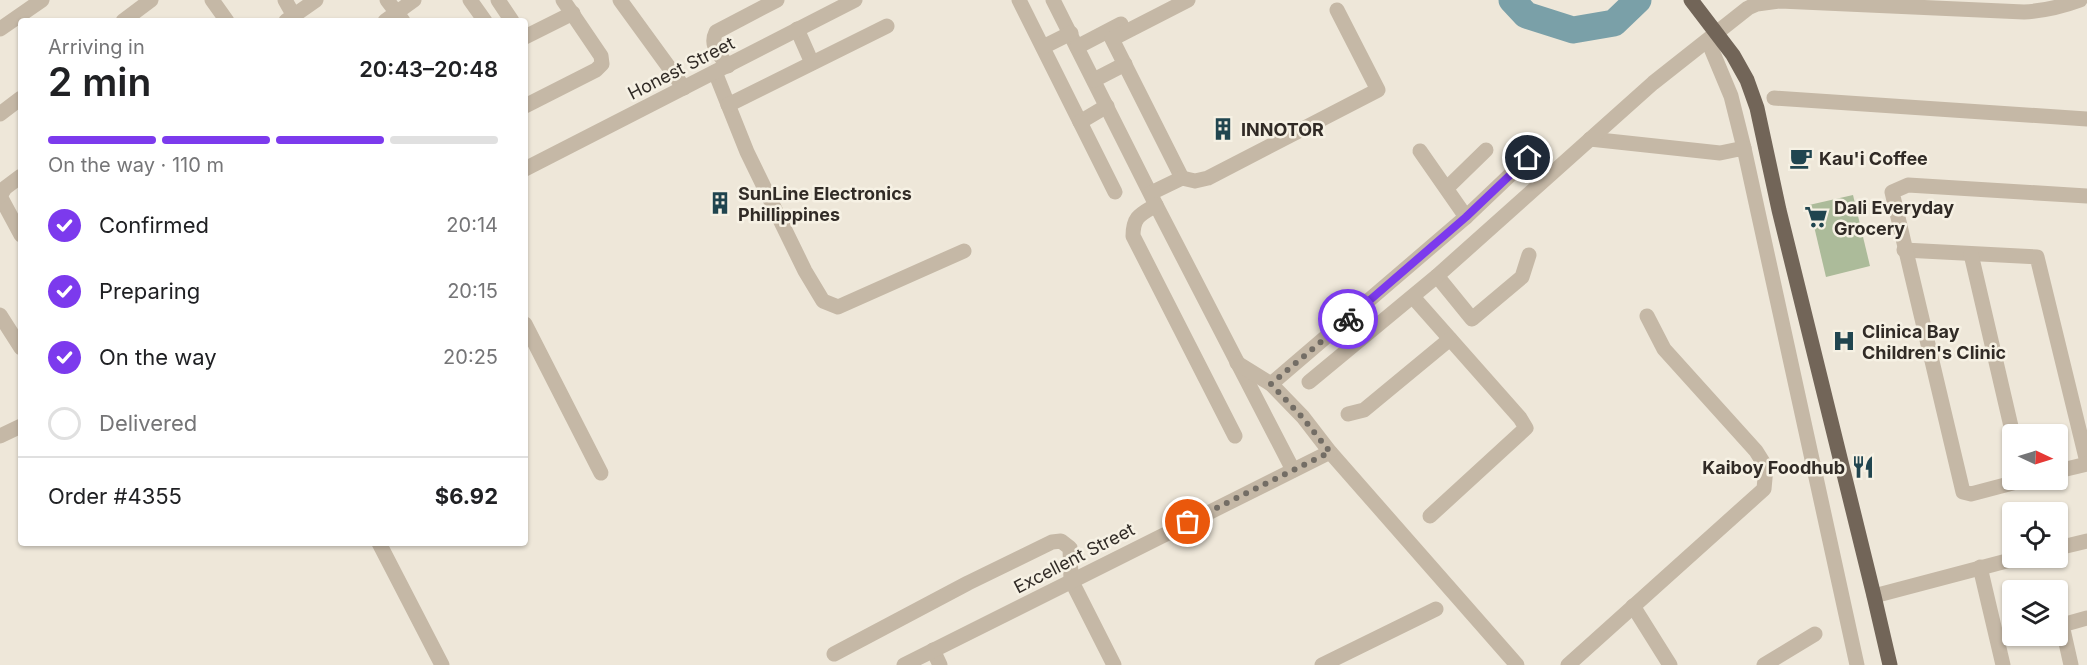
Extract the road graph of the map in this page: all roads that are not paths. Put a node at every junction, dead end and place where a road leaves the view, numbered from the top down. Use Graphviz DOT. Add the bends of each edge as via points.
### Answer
graph roads {
  1 [pos="151,0"];
  2 [pos="212,0"];
  3 [pos="285,0"];
  4 [pos="316,0"];
  5 [pos="387,0"];
  6 [pos="414,0"];
  7 [pos="470,0"];
  8 [pos="498,0"];
  9 [pos="563,0"];
  10 [pos="620,0"];
  11 [pos="777,0"];
  12 [pos="855,0"];
  13 [pos="1019,0"];
  14 [pos="1054,0"];
  15 [pos="1166,0"];
  16 [pos="1188,0"];
  17 [pos="2080,0"];
  18 [pos="34,2"];
  19 [pos="1694,4"];
  20 [pos="1337,10"];
  21 [pos="573,13"];
  22 [pos="127,18"];
  23 [pos="225,18"];
  24 [pos="290,18"];
  25 [pos="395,18"];
  26 [pos="483,18"];
  27 [pos="510,18"];
  28 [pos="887,26"];
  29 [pos="0,29"];
  30 [pos="797,29"];
  31 [pos="528,36"];
  32 [pos="1713,37"];
  33 [pos="1074,40"];
  34 [pos="1043,47"];
  35 [pos="812,63"];
  36 [pos="1125,64"];
  37 [pos="722,69"];
  38 [pos="1094,80"];
  39 [pos="684,88"];
  40 [pos="1774,98"];
  41 [pos="18,100"];
  42 [pos="528,104"];
  43 [pos="728,105"];
  44 [pos="1107,106"];
  45 [pos="0,114"];
  46 [pos="2087,119"];
  47 [pos="1080,122"];
  48 [pos="1590,139"];
  49 [pos="1744,148"];
  50 [pos="1486,150"];
  51 [pos="1420,151"];
  52 [pos="1528,158"];
  53 [pos="528,167"];
  54 [pos="18,178"];
  55 [pos="1182,178"];
  56 [pos="1447,188"];
  57 [pos="1115,192"];
  58 [pos="0,196"];
  59 [pos="2087,196"];
  60 [pos="1154,199"];
  61 [pos="1466,217"];
  62 [pos="18,229"];
  63 [pos="1904,250"];
  64 [pos="964,251"];
  65 [pos="1971,254"];
  66 [pos="1529,255"];
  67 [pos="1437,276"];
  68 [pos="1413,297"];
  69 [pos="0,315"];
  70 [pos="1647,316"];
  71 [pos="528,330"];
  72 [pos="1450,339"];
  73 [pos="18,343"];
  74 [pos="1238,363"];
  75 [pos="1309,382"];
  76 [pos="1271,384"];
  77 [pos="1347,414"];
  78 [pos="2010,424"];
  79 [pos="18,427"];
  80 [pos="0,436"];
  81 [pos="1235,436"];
  82 [pos="1330,452"];
  83 [pos="2087,463"];
  84 [pos="2068,468"];
  85 [pos="1293,470"];
  86 [pos="601,473"];
  87 [pos="2002,486"];
  88 [pos="1430,516"];
  89 [pos="2087,541"];
  90 [pos="381,546"];
  91 [pos="2068,546"];
  92 [pos="2002,562"];
  93 [pos="1980,567"];
  94 [pos="1071,580"];
  95 [pos="1874,596"];
  96 [pos="1633,606"];
  97 [pos="1436,609"];
  98 [pos="2087,618"];
  99 [pos="1815,634"];
  100 [pos="933,650"];
  101 [pos="834,654"];
  102 [pos="442,665"];
  103 [pos="904,665"];
  104 [pos="940,665"];
  105 [pos="1114,665"];
  106 [pos="1323,665"];
  107 [pos="1517,665"];
  108 [pos="1568,665"];
  109 [pos="1670,665"];
  110 [pos="1764,665"];
  111 [pos="1857,665"];
  112 [pos="1890,665"];
  113 [pos="2003,665"];
  114 [pos="2071,665"];
  1 -- 22 [label="street"];
  2 -- 23 [label="street"];
  3 -- 24 [label="street"];
  4 -- 24 [label="street"];
  5 -- 25 [label="street"];
  6 -- 25 [label="street"];
  7 -- 26 [label="street"];
  8 -- 27 [label="street"];
  9 -- 21 [label="street"];
  10 -- 39 [label="street"];
  11 -- 37 [label="street" via="716,32 713,38"];
  12 -- 30 [label="street, Honest Street"];
  13 -- 34 [label="street"];
  14 -- 33 [label="street"];
  15 -- 33 [label="street"];
  16 -- 36 [label="street" via="1112,39"];
  17 -- 32 [label="street" via="2024,12 1770,1 1748,8"];
  18 -- 29 [label="street"];
  19 -- 32 [label="main road"];
  20 -- 55 [label="street" via="1378,90 1208,178"];
  21 -- 31 [label="street"];
  21 -- 42 [label="street" via="601,56 602,64"];
  28 -- 35 [label="street"];
  30 -- 35 [label="street"];
  30 -- 37 [label="street, Honest Street"];
  32 -- 48 [label="street"];
  32 -- 49 [label="street"];
  32 -- 95 [label="main road" via="1747,80 1757,108"];
  33 -- 34 [label="street"];
  33 -- 38 [label="street"];
  34 -- 47 [label="street"];
  35 -- 43 [label="street"];
  36 -- 38 [label="street"];
  36 -- 55 [label="street"];
  37 -- 39 [label="street, Honest Street"];
  37 -- 43 [label="street"];
  38 -- 44 [label="street"];
  39 -- 53 [label="street, Honest Street"];
  40 -- 46 [label="street"];
  41 -- 45 [label="street"];
  43 -- 64 [label="street" via="747,152 823,301 838,307"];
  44 -- 47 [label="street"];
  44 -- 60 [label="street"];
  47 -- 57 [label="street"];
  48 -- 49 [label="street" via="1720,153"];
  48 -- 67 [label="street"];
  49 -- 111 [label="street"];
  50 -- 56 [label="street"];
  51 -- 56 [label="street"];
  52 -- 61 [label="street"];
  54 -- 58 [label="street"];
  55 -- 60 [label="street"];
  56 -- 61 [label="street"];
  58 -- 62 [label="street"];
  59 -- 63 [label="street" via="1908,186 1892,192"];
  60 -- 74 [label="street"];
  60 -- 81 [label="street" via="1138,216 1133,236"];
  61 -- 76 [label="street"];
  63 -- 65 [label="street"];
  63 -- 87 [label="street" via="1963,492 1971,494"];
  65 -- 78 [label="street"];
  65 -- 83 [label="street" via="2037,257"];
  66 -- 67 [label="street" via="1522,277 1472,319"];
  67 -- 68 [label="street"];
  68 -- 72 [label="street"];
  68 -- 75 [label="street"];
  69 -- 73 [label="street"];
  70 -- 96 [label="street" via="1664,349 1766,467 1764,489"];
  71 -- 86 [label="street"];
  72 -- 77 [label="street" via="1364,410"];
  72 -- 88 [label="street" via="1526,428"];
  74 -- 76 [label="street"];
  74 -- 85 [label="street"];
  76 -- 82 [label="street"];
  79 -- 80 [label="street"];
  82 -- 85 [label="street, Excellent Street"];
  82 -- 107 [label="street"];
  83 -- 84 [label="street"];
  85 -- 94 [label="street, Excellent Street"];
  89 -- 91 [label="street"];
  90 -- 102 [label="street"];
  92 -- 93 [label="street"];
  93 -- 95 [label="street"];
  93 -- 113 [label="street"];
  94 -- 100 [label="street, Excellent Street"];
  94 -- 101 [label="street" via="1070,548 1060,541 1052,542"];
  94 -- 105 [label="street"];
  95 -- 112 [label="main road"];
  96 -- 108 [label="street"];
  96 -- 109 [label="street"];
  97 -- 106 [label="street"];
  98 -- 114 [label="street" via="2062,625"];
  99 -- 110 [label="street"];
  100 -- 103 [label="street, Excellent Street"];
  100 -- 104 [label="street"];
}
